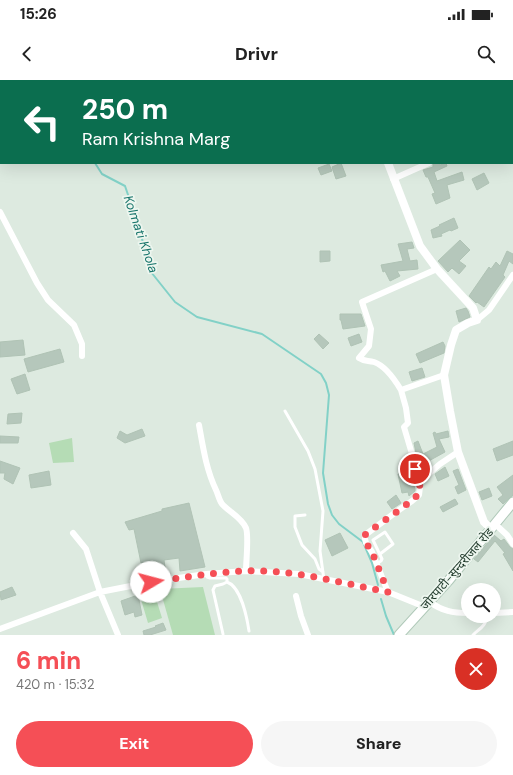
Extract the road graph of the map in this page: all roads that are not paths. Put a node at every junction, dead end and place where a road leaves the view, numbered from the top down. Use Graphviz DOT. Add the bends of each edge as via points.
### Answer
graph roads {
  1 [pos="388,164"];
  2 [pos="427,164"];
  3 [pos="393,179"];
  4 [pos="0,212"];
  5 [pos="437,269"];
  6 [pos="513,275"];
  7 [pos="477,320"];
  8 [pos="82,356"];
  9 [pos="444,375"];
  10 [pos="401,390"];
  11 [pos="285,411"];
  12 [pos="199,425"];
  13 [pos="458,452"];
  14 [pos="418,480"];
  15 [pos="513,502"];
  16 [pos="305,515"];
  17 [pos="493,527"];
  18 [pos="73,533"];
  19 [pos="513,544"];
  20 [pos="380,554"];
  21 [pos="376,564"];
  22 [pos="246,571"];
  23 [pos="323,572"];
  24 [pos="206,574"];
  25 [pos="324,580"];
  26 [pos="227,582"];
  27 [pos="100,592"];
  28 [pos="388,592"];
  29 [pos="296,596"];
  30 [pos="428,604"];
  31 [pos="513,612"];
  32 [pos="461,613"];
  33 [pos="501,613"];
  34 [pos="486,623"];
  35 [pos="0,629"];
  36 [pos="249,631"];
  37 [pos="223,634"];
  38 [pos="118,635"];
  39 [pos="308,635"];
  40 [pos="400,635"];
  41 [pos="473,635"];
  1 -- 3 [label="street"];
  2 -- 3 [label="street"];
  3 -- 5 [label="street" via="420,246"];
  4 -- 8 [label="street" via="48,300 74,325 82,344"];
  5 -- 7 [label="street" via="473,308"];
  5 -- 10 [label="street" via="362,302 371,329 369,346 359,358 385,369"];
  6 -- 7 [label="street" via="489,310"];
  7 -- 9 [label="street" via="456,330"];
  9 -- 10 [label="street"];
  9 -- 13 [label="street"];
  10 -- 14 [label="street" via="408,414 408,423 404,427 412,454 409,457"];
  11 -- 23 [label="lane" via="308,451 315,470 323,511 320,551"];
  12 -- 22 [label="street" via="212,482 222,504 246,527"];
  13 -- 14 [label="street"];
  13 -- 17 [label="street" via="484,522"];
  14 -- 21 [label="street" via="419,495 365,535"];
  15 -- 17 [label="main road, जोरपाटी-सुन्दरीजल रोड"];
  16 -- 23 [label="lane" via="295,516 295,527 302,544"];
  17 -- 19 [label="street" via="507,536"];
  17 -- 30 [label="main road, जोरपाटी-सुन्दरीजल रोड"];
  18 -- 27 [label="street" via="86,549"];
  20 -- 20 [label="lane" via="373,540 385,532 393,544"];
  20 -- 21 [label="lane" via="382,559"];
  21 -- 28 [label="street"];
  22 -- 24 [label="street"];
  22 -- 25 [label="street" via="293,574"];
  23 -- 25 [label="lane"];
  24 -- 26 [label="lane" via="210,578 226,578"];
  24 -- 27 [label="street"];
  25 -- 28 [label="street"];
  26 -- 36 [label="lane" via="234,587 245,607"];
  26 -- 37 [label="lane" via="215,586 213,590"];
  27 -- 35 [label="street"];
  27 -- 38 [label="street"];
  28 -- 30 [label="street"];
  29 -- 39 [label="street"];
  30 -- 32 [label="street"];
  30 -- 40 [label="main road, जोरपाटी-सुन्दरीजल रोड"];
  31 -- 33 [label="street"];
  34 -- 41 [label="lane"];
}
